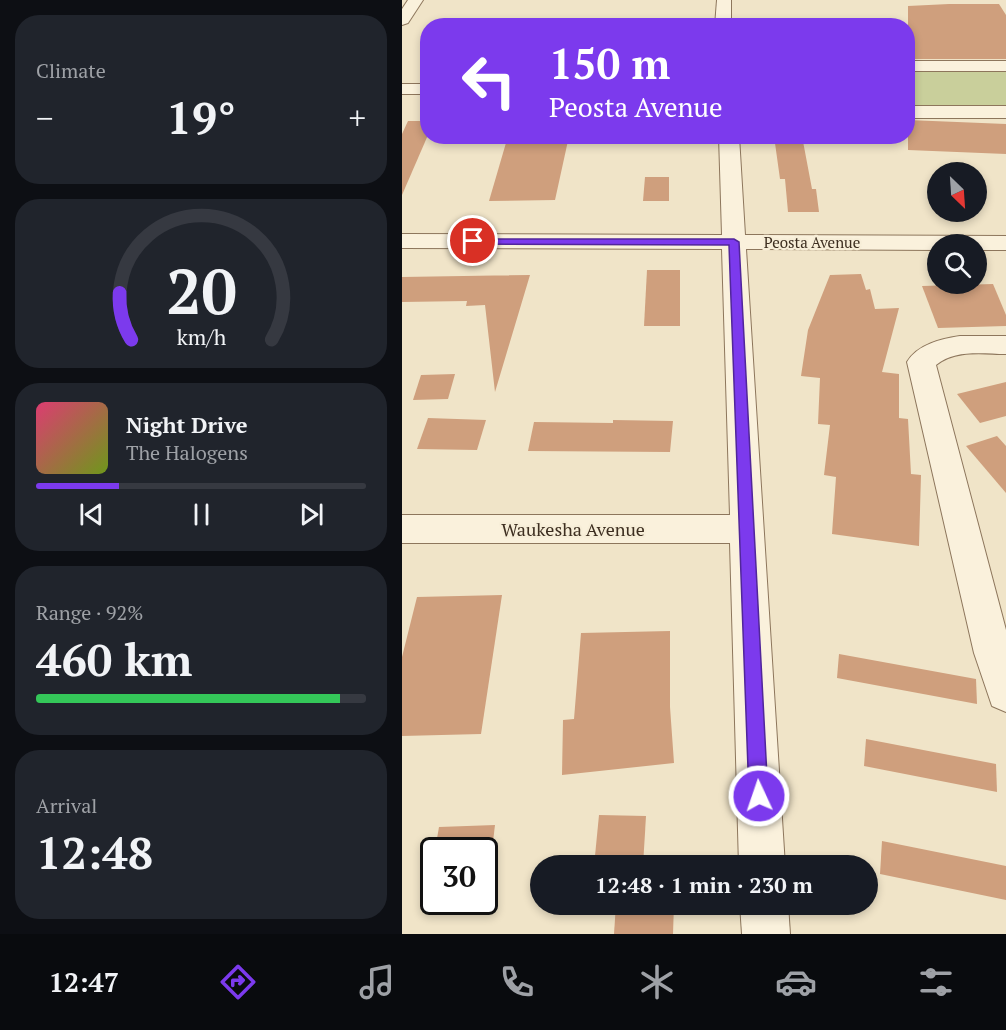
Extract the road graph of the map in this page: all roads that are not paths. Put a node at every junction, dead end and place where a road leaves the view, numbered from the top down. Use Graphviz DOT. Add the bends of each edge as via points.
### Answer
graph roads {
  1 [pos="416,0"];
  2 [pos="724,0"];
  3 [pos="723,18"];
  4 [pos="402,20"];
  5 [pos="915,66"];
  6 [pos="1006,66"];
  7 [pos="402,89"];
  8 [pos="420,89"];
  9 [pos="915,112"];
  10 [pos="1006,112"];
  11 [pos="729,144"];
  12 [pos="402,241"];
  13 [pos="734,242"];
  14 [pos="1006,243"];
  15 [pos="1006,345"];
  16 [pos="402,529"];
  17 [pos="745,529"];
  18 [pos="1006,693"];
  19 [pos="761,855"];
  20 [pos="765,915"];
  21 [pos="766,934"];
  1 -- 4 [label="street"];
  2 -- 3 [label="street"];
  5 -- 6 [label="street"];
  7 -- 8 [label="street"];
  9 -- 10 [label="street"];
  11 -- 13 [label="street"];
  12 -- 13 [label="street, Peosta Avenue"];
  13 -- 14 [label="street, Peosta Avenue"];
  13 -- 17 [label="street"];
  15 -- 18 [label="street" via="962,345 933,350 921,362"];
  16 -- 17 [label="street, Waukesha Avenue"];
  17 -- 19 [label="street"];
  20 -- 21 [label="street"];
}
